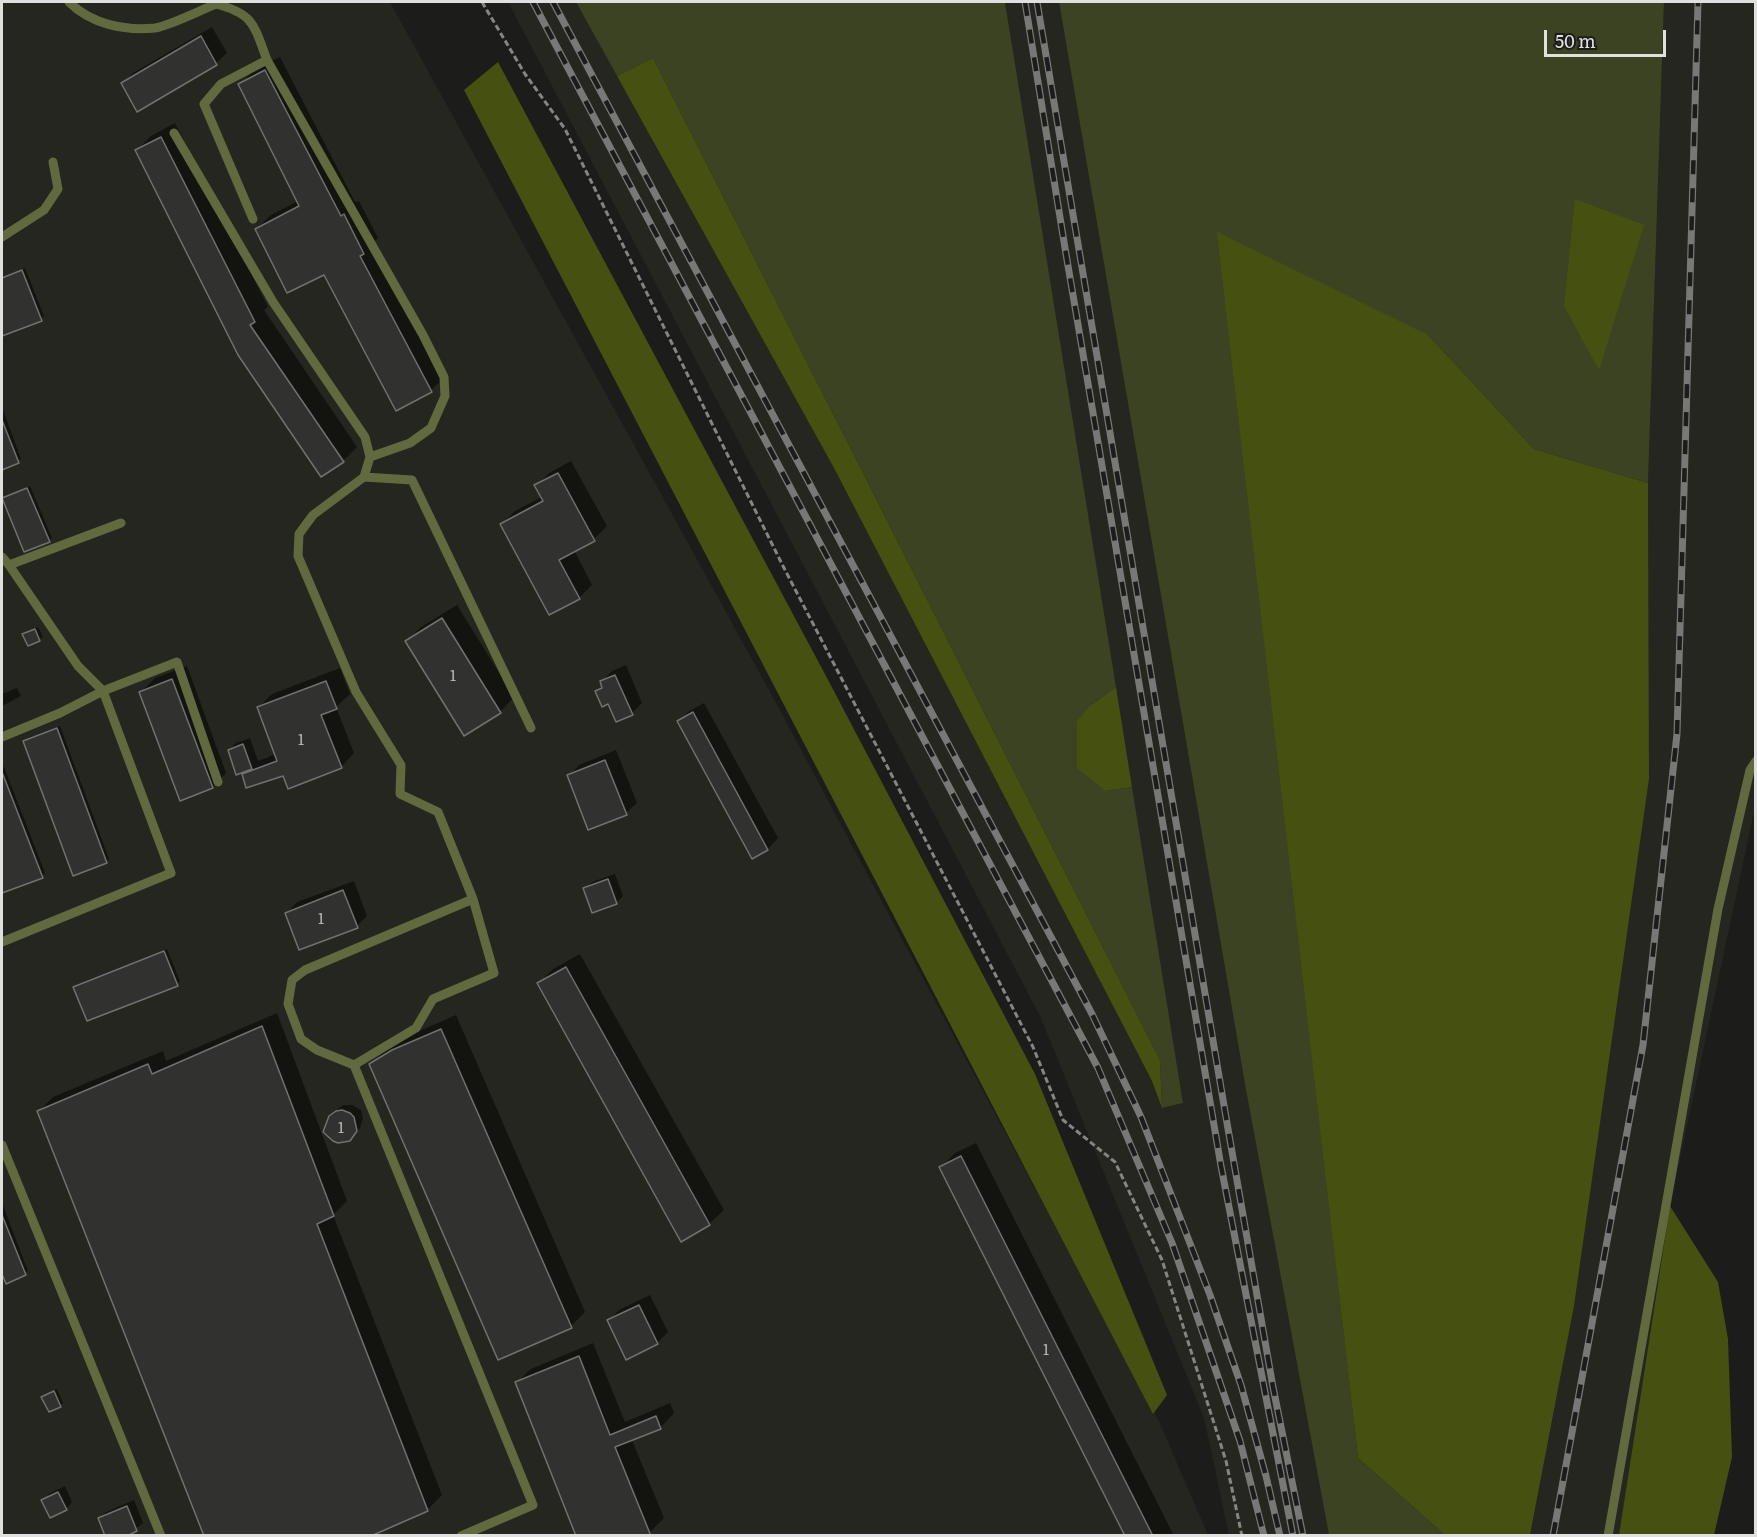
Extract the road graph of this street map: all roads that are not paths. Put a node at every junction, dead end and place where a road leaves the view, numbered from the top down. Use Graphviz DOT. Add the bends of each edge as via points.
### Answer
graph roads {
  1 [pos="69,2"];
  2 [pos="216,3"];
  3 [pos="267,60"];
  4 [pos="174,133"];
  5 [pos="53,162"];
  6 [pos="252,219"];
  7 [pos="2,237"];
  8 [pos="370,457"];
  9 [pos="364,477"];
  10 [pos="121,523"];
  11 [pos="2,557"];
  12 [pos="9,565"];
  13 [pos="103,691"];
  14 [pos="531,728"];
  15 [pos="2,736"];
  16 [pos="1755,761"];
  17 [pos="218,782"];
  18 [pos="474,899"];
  19 [pos="2,942"];
  20 [pos="354,1065"];
  21 [pos="2,1146"];
  22 [pos="161,1536"];
  23 [pos="461,1536"];
  24 [pos="1608,1536"];
  1 -- 2 [label="lane" via="94,21 116,27 156,28"];
  2 -- 3 [label="lane" via="235,9 253,24"];
  3 -- 6 [label="lane" via="221,84 204,104"];
  3 -- 8 [label="lane" via="444,376 445,396 431,428 410,442"];
  4 -- 8 [label="lane" via="273,302 365,437"];
  5 -- 7 [label="lane" via="58,189 44,210"];
  8 -- 9 [label="lane"];
  9 -- 14 [label="lane" via="412,480"];
  9 -- 18 [label="lane" via="313,515 299,534 298,556 357,692 401,765 399,794 438,812"];
  10 -- 12 [label="lane"];
  11 -- 12 [label="lane"];
  12 -- 13 [label="lane" via="78,666"];
  13 -- 15 [label="lane"];
  13 -- 17 [label="lane" via="177,662"];
  13 -- 19 [label="lane" via="171,873"];
  16 -- 24 [label="lane" via="1718,909"];
  18 -- 20 [label="lane" via="494,973 433,999 416,1028"];
  18 -- 20 [label="lane" via="305,970 292,980 288,1004 301,1039"];
  20 -- 23 [label="lane" via="533,1505"];
  21 -- 22 [label="lane"];
}
